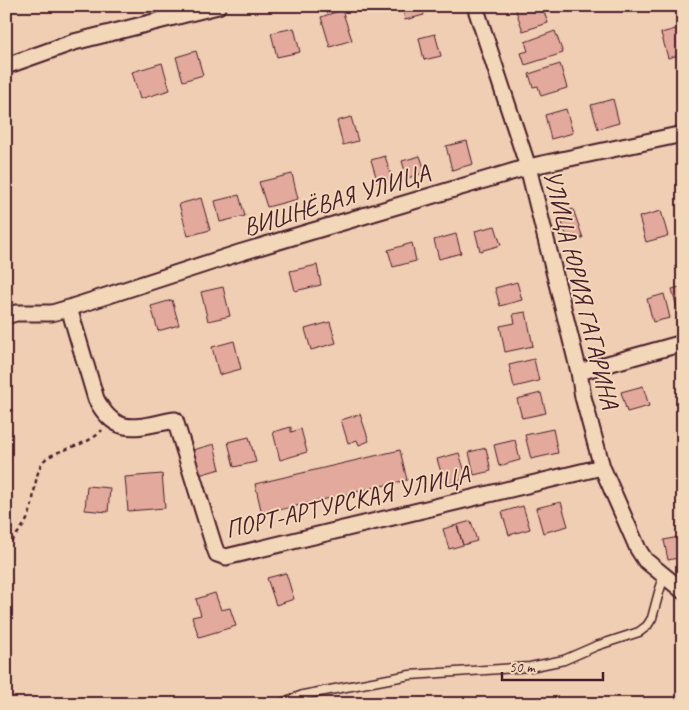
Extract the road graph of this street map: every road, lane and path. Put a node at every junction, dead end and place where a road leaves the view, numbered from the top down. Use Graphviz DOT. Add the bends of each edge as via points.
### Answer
graph roads {
  1 [pos="218,6"];
  2 [pos="475,6"];
  3 [pos="6,66"];
  4 [pos="683,134"];
  5 [pos="528,167"];
  6 [pos="69,308"];
  7 [pos="6,316"];
  8 [pos="683,343"];
  9 [pos="579,372"];
  10 [pos="111,420"];
  11 [pos="602,467"];
  12 [pos="6,547"];
  13 [pos="661,572"];
  14 [pos="683,591"];
  15 [pos="279,704"];
  1 -- 3 [label="street" via="74,42"];
  2 -- 5 [label="street, УЛИЦА ЮРИЯ ГАГАРИНА"];
  4 -- 5 [label="street, ВИШНЁВАЯ УЛИЦА"];
  5 -- 6 [label="street, ВИШНЁВАЯ УЛИЦА" via="242,252"];
  5 -- 9 [label="street, УЛИЦА ЮРИЯ ГАГАРИНА"];
  6 -- 7 [label="street, ВИШНЁВАЯ УЛИЦА"];
  6 -- 10 [label="street" via="96,399"];
  8 -- 9 [label="street"];
  9 -- 11 [label="street, УЛИЦА ЮРИЯ ГАГАРИНА"];
  10 -- 11 [label="street, ПОРТ-АРТУРСКАЯ УЛИЦА" via="126,428 175,420 214,546 217,554 226,557"];
  10 -- 12 [label="path" via="96,437 43,462 30,513"];
  11 -- 13 [label="street, УЛИЦА ЮРИЯ ГАГАРИНА" via="638,549"];
  13 -- 14 [label="street, УЛИЦА ЮРИЯ ГАГАРИНА"];
  13 -- 15 [label="lane" via="660,592 647,626 639,632 564,660 530,667 410,675 303,694"];
}
